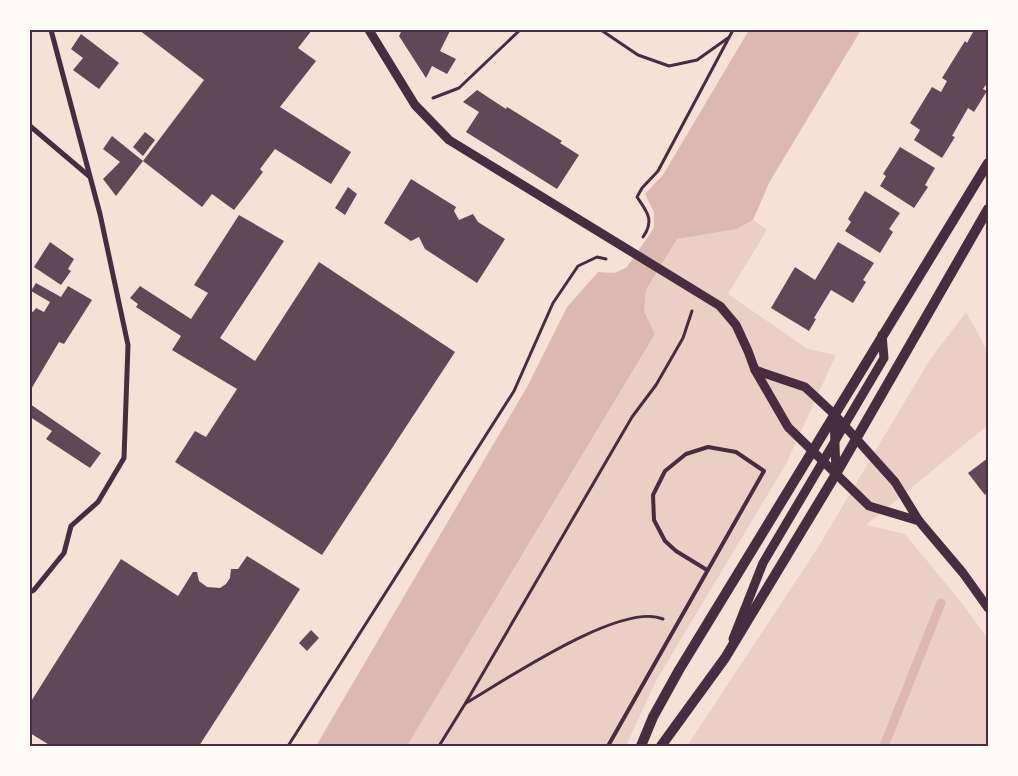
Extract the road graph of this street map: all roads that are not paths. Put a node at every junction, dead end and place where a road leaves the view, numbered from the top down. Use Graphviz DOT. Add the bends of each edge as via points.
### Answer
graph roads {
  1 [pos="51,30"];
  2 [pos="369,30"];
  3 [pos="30,126"];
  4 [pos="988,163"];
  5 [pos="90,176"];
  6 [pos="988,209"];
  7 [pos="882,335"];
  8 [pos="755,370"];
  9 [pos="834,414"];
  10 [pos="844,425"];
  11 [pos="856,438"];
  12 [pos="835,442"];
  13 [pos="813,451"];
  14 [pos="824,462"];
  15 [pos="836,474"];
  16 [pos="919,521"];
  17 [pos="707,570"];
  18 [pos="30,592"];
  19 [pos="988,608"];
  20 [pos="725,658"];
  21 [pos="608,746"];
  22 [pos="641,746"];
  23 [pos="661,746"];
  1 -- 5 [label="street"];
  2 -- 8 [label="street" via="415,105 449,140 720,306 736,326"];
  3 -- 5 [label="street"];
  4 -- 7 [label="main road"];
  5 -- 18 [label="street" via="128,345 124,458 98,502 71,526 64,553"];
  6 -- 11 [label="main road"];
  7 -- 9 [label="main road"];
  7 -- 10 [label="street" via="884,358"];
  8 -- 9 [label="street" via="804,387"];
  8 -- 13 [label="street" via="788,427"];
  9 -- 10 [label="street"];
  9 -- 12 [label="street"];
  9 -- 13 [label="main road"];
  10 -- 11 [label="street"];
  10 -- 12 [label="street"];
  11 -- 15 [label="main road"];
  11 -- 16 [label="street" via="895,482"];
  12 -- 14 [label="street"];
  12 -- 15 [label="street"];
  13 -- 14 [label="street"];
  13 -- 22 [label="main road" via="679,670"];
  14 -- 15 [label="street"];
  14 -- 20 [label="street" via="763,563"];
  15 -- 16 [label="street" via="869,506"];
  15 -- 20 [label="main road"];
  16 -- 19 [label="street"];
  17 -- 17 [label="lane" via="764,471 736,452 708,447 686,454 665,471 653,495 654,520 665,541"];
  17 -- 21 [label="lane"];
  20 -- 23 [label="main road"];
}
